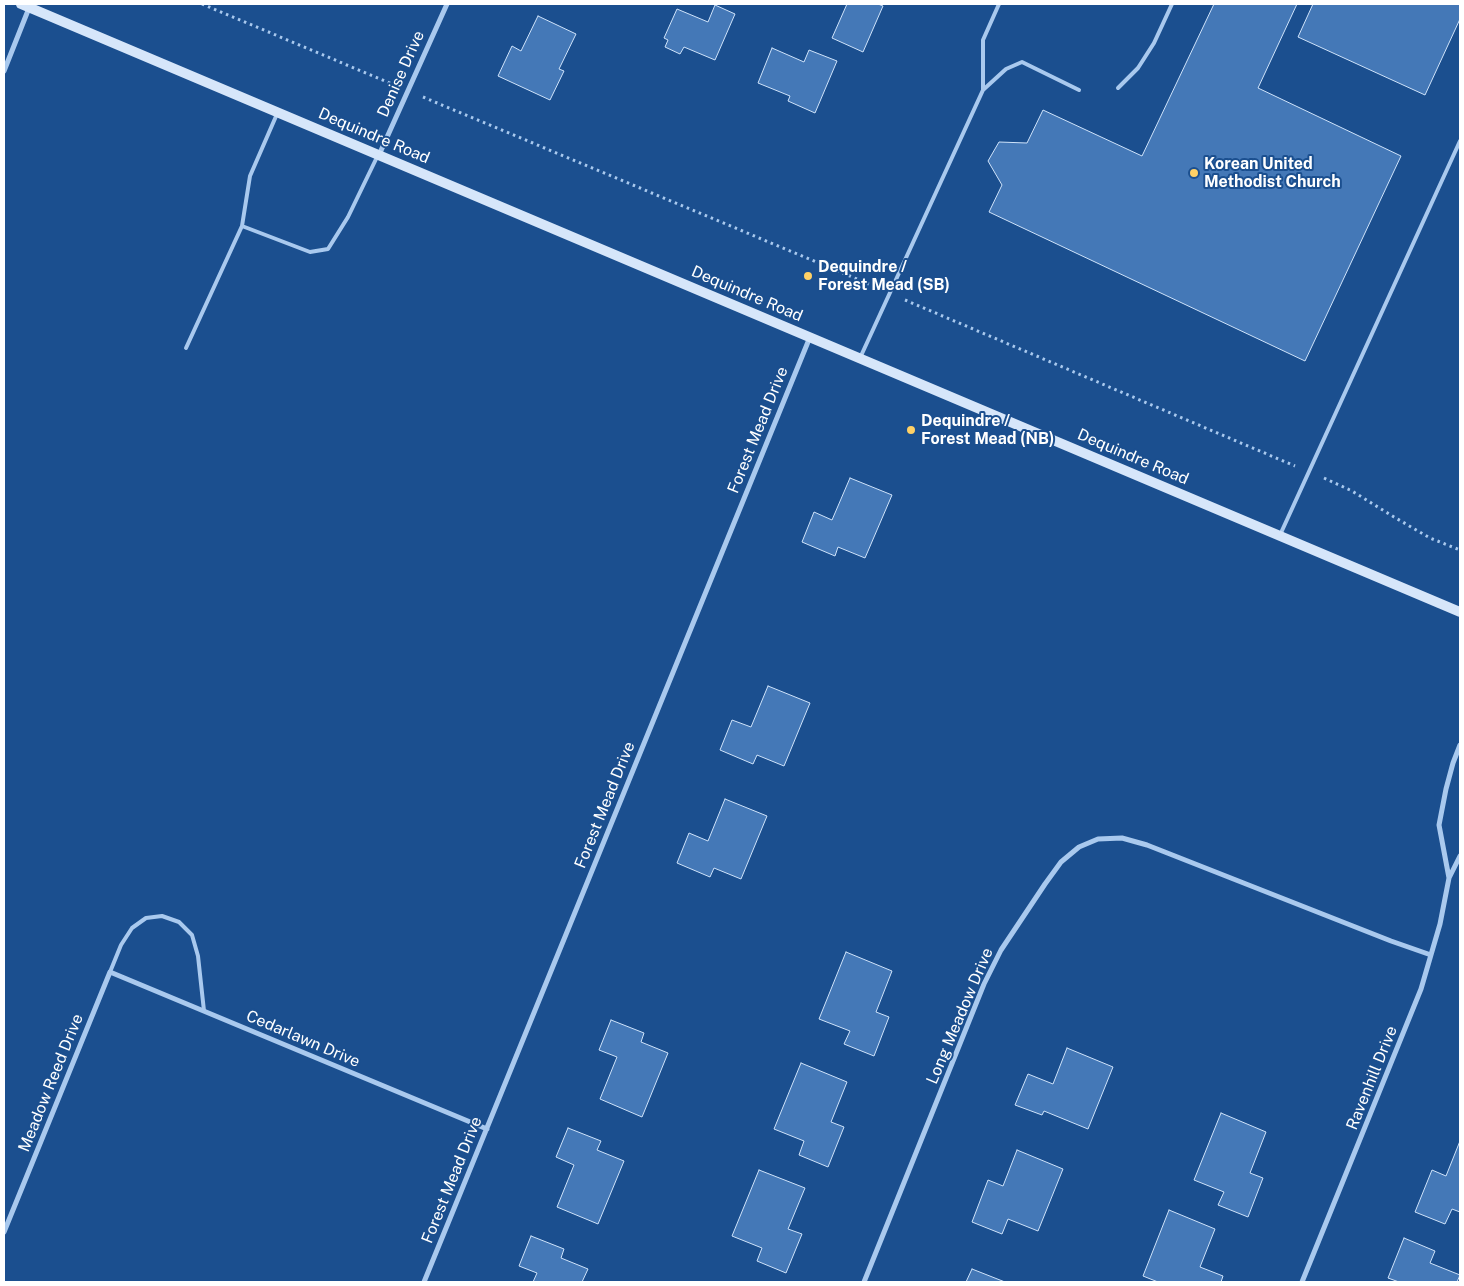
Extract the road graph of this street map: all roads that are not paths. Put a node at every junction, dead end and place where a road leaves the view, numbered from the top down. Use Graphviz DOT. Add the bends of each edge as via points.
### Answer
graph roads {
  1 [pos="447,4"];
  2 [pos="999,4"];
  3 [pos="1172,4"];
  4 [pos="25,5"];
  5 [pos="4,71"];
  6 [pos="1118,88"];
  7 [pos="983,90"];
  8 [pos="1080,90"];
  9 [pos="278,112"];
  10 [pos="1460,141"];
  11 [pos="379,155"];
  12 [pos="242,226"];
  13 [pos="810,337"];
  14 [pos="186,348"];
  15 [pos="860,358"];
  16 [pos="1280,536"];
  17 [pos="1460,612"];
  18 [pos="1460,745"];
  19 [pos="1460,856"];
  20 [pos="1449,878"];
  21 [pos="1432,955"];
  22 [pos="110,972"];
  23 [pos="204,1012"];
  24 [pos="487,1129"];
  25 [pos="4,1232"];
  26 [pos="424,1282"];
  27 [pos="864,1282"];
  28 [pos="1302,1282"];
  1 -- 11 [label="street, Denise Drive"];
  2 -- 7 [label="lane" via="983,40"];
  3 -- 6 [label="lane" via="1138,68"];
  4 -- 5 [label="street"];
  4 -- 9 [label="main road, Dequindre Road"];
  7 -- 8 [label="lane" via="1006,69 1022,62"];
  7 -- 15 [label="lane"];
  9 -- 11 [label="main road, Dequindre Road"];
  9 -- 12 [label="lane" via="250,176"];
  10 -- 16 [label="lane"];
  11 -- 12 [label="lane" via="328,249 310,252"];
  11 -- 13 [label="main road, Dequindre Road"];
  12 -- 14 [label="lane"];
  13 -- 15 [label="main road, Dequindre Road"];
  13 -- 24 [label="street, Forest Mead Drive"];
  15 -- 16 [label="main road, Dequindre Road"];
  16 -- 17 [label="main road, Dequindre Road"];
  18 -- 20 [label="street, Ravenhill Drive" via="1439,825"];
  19 -- 20 [label="street, Ravenhill Drive"];
  20 -- 21 [label="street, Ravenhill Drive"];
  21 -- 27 [label="street, Long Meadow Drive" via="1147,845 1122,838 1098,839 1078,847 1061,862 1045,884 1001,950 984,984"];
  21 -- 28 [label="street, Ravenhill Drive"];
  22 -- 23 [label="street, Cedarlawn Drive"];
  22 -- 23 [label="lane" via="132,928 146,918 162,916 179,922 192,935 198,956"];
  22 -- 25 [label="street, Meadow Reed Drive"];
  23 -- 24 [label="street, Cedarlawn Drive"];
  24 -- 26 [label="street, Forest Mead Drive"];
}
